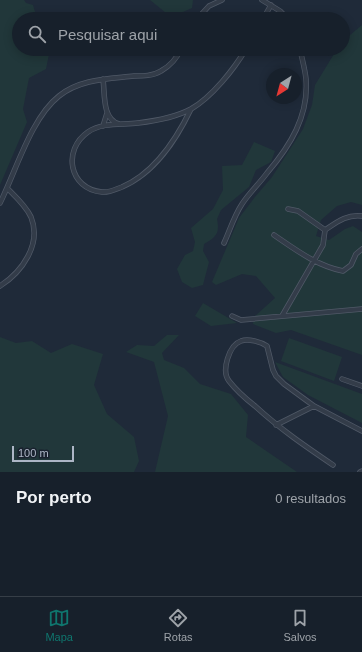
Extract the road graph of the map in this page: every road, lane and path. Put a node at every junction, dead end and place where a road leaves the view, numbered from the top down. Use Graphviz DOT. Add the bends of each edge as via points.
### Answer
graph roads {
  1 [pos="222,0"];
  2 [pos="262,0"];
  3 [pos="271,5"];
  4 [pos="203,12"];
  5 [pos="267,12"];
  6 [pos="281,12"];
  7 [pos="177,56"];
  8 [pos="242,56"];
  9 [pos="301,56"];
  10 [pos="103,79"];
  11 [pos="191,109"];
  12 [pos="107,113"];
  13 [pos="121,124"];
  14 [pos="103,126"];
  15 [pos="7,188"];
  16 [pos="0,203"];
  17 [pos="288,209"];
  18 [pos="362,216"];
  19 [pos="325,230"];
  20 [pos="274,235"];
  21 [pos="224,243"];
  22 [pos="362,249"];
  23 [pos="313,261"];
  24 [pos="0,286"];
  25 [pos="362,308"];
  26 [pos="232,316"];
  27 [pos="282,316"];
  28 [pos="342,379"];
  29 [pos="362,386"];
  30 [pos="314,406"];
  31 [pos="276,425"];
  32 [pos="362,431"];
  33 [pos="333,465"];
  1 -- 4 [label="street" via="209,6"];
  2 -- 3 [label="street"];
  3 -- 5 [label="street"];
  3 -- 6 [label="street"];
  7 -- 10 [label="street" via="160,72"];
  8 -- 11 [label="street" via="212,91"];
  9 -- 21 [label="street" via="306,79 302,118 288,145 242,205"];
  10 -- 12 [label="street"];
  10 -- 15 [label="street" via="70,88 49,105 32,131"];
  11 -- 13 [label="street" via="161,119"];
  11 -- 14 [label="street" via="174,140 143,175 112,191 104,192 86,188 79,182 72,163 73,153 80,139 91,130"];
  12 -- 13 [label="street" via="114,122"];
  12 -- 14 [label="street"];
  13 -- 14 [label="street"];
  15 -- 16 [label="street"];
  15 -- 24 [label="street" via="31,217 34,238 23,265"];
  17 -- 19 [label="street" via="298,211"];
  18 -- 19 [label="street" via="344,218"];
  19 -- 23 [label="street" via="323,245"];
  20 -- 23 [label="street"];
  22 -- 23 [label="street" via="356,254 351,265 343,271"];
  23 -- 27 [label="street"];
  25 -- 27 [label="street"];
  26 -- 27 [label="street" via="241,320"];
  28 -- 29 [label="street"];
  30 -- 31 [label="street"];
  30 -- 31 [label="street" via="276,376 267,346 245,340 239,342 233,348 225,368 226,376 237,390"];
  30 -- 32 [label="street"];
  31 -- 33 [label="street"];
}
